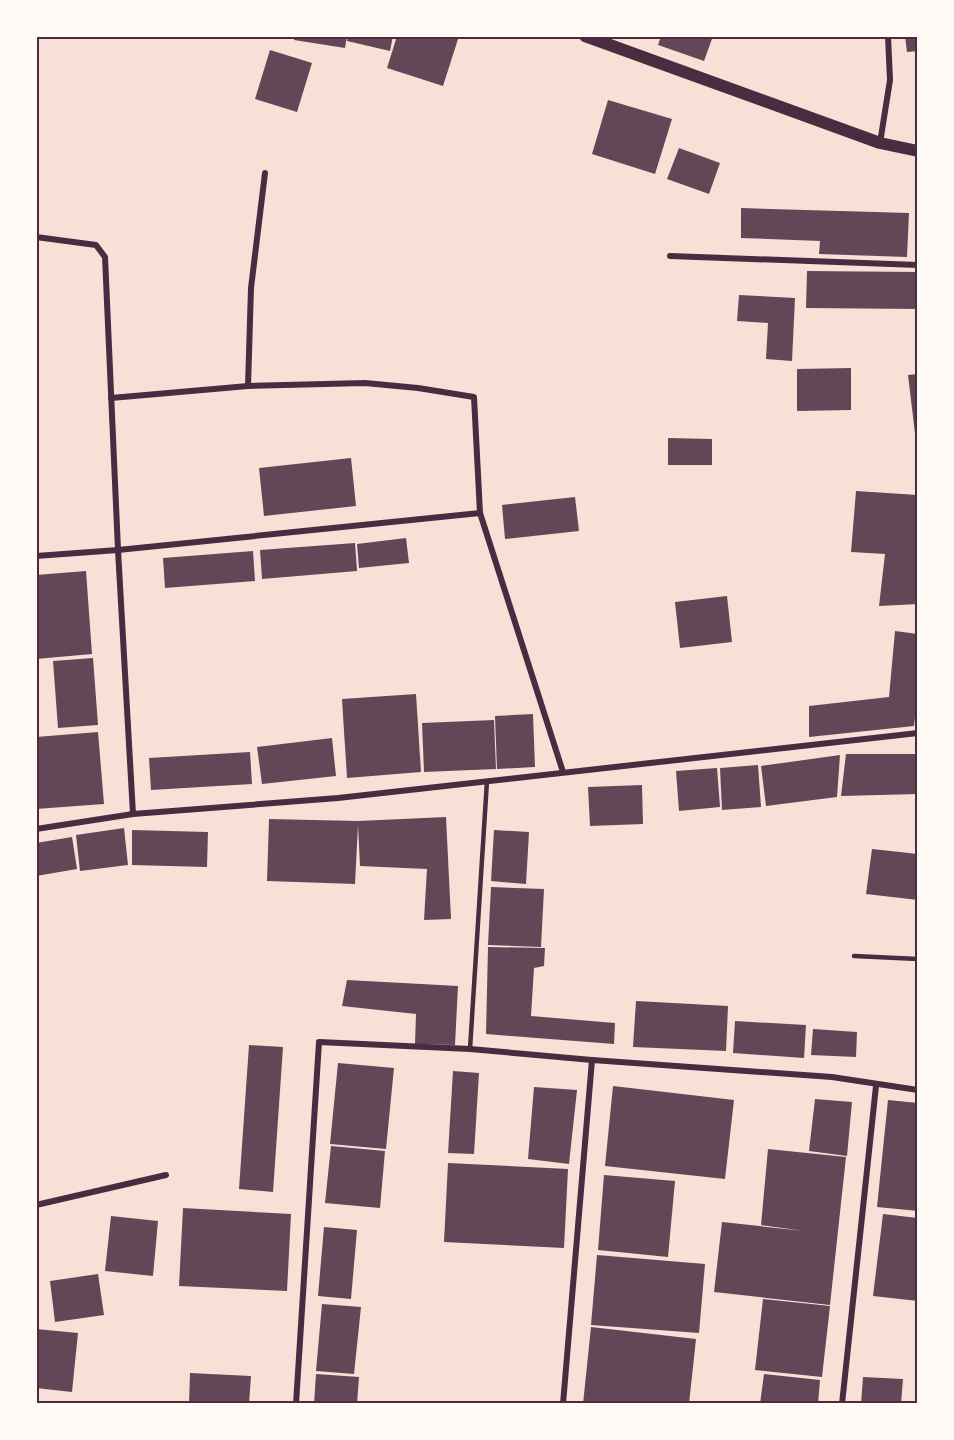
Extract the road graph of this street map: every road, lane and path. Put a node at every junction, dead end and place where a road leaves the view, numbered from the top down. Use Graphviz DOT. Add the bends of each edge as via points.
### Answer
graph roads {
  1 [pos="585,36"];
  2 [pos="888,36"];
  3 [pos="880,143"];
  4 [pos="918,151"];
  5 [pos="265,173"];
  6 [pos="36,237"];
  7 [pos="670,256"];
  8 [pos="918,265"];
  9 [pos="248,386"];
  10 [pos="111,398"];
  11 [pos="480,513"];
  12 [pos="118,550"];
  13 [pos="36,556"];
  14 [pos="918,733"];
  15 [pos="563,772"];
  16 [pos="487,781"];
  17 [pos="133,814"];
  18 [pos="36,829"];
  19 [pos="854,956"];
  20 [pos="918,959"];
  21 [pos="470,1049"];
  22 [pos="592,1060"];
  23 [pos="876,1086"];
  24 [pos="918,1090"];
  25 [pos="166,1175"];
  26 [pos="36,1204"];
  27 [pos="296,1404"];
  28 [pos="563,1404"];
  29 [pos="842,1404"];
  1 -- 3 [label="main road"];
  2 -- 3 [label="street" via="890,80"];
  3 -- 4 [label="main road"];
  5 -- 9 [label="street" via="251,288"];
  6 -- 10 [label="street" via="96,245 105,257"];
  7 -- 8 [label="street"];
  9 -- 10 [label="street"];
  9 -- 11 [label="street" via="364,383 474,397"];
  10 -- 12 [label="street"];
  11 -- 12 [label="street"];
  11 -- 15 [label="street"];
  12 -- 13 [label="street"];
  12 -- 17 [label="street"];
  14 -- 15 [label="street"];
  15 -- 16 [label="street"];
  16 -- 17 [label="street" via="338,798"];
  16 -- 21 [label="lane"];
  17 -- 18 [label="street"];
  19 -- 20 [label="lane"];
  21 -- 22 [label="street"];
  21 -- 27 [label="street" via="319,1042"];
  22 -- 23 [label="street" via="832,1077"];
  22 -- 28 [label="street"];
  23 -- 24 [label="street"];
  23 -- 29 [label="street"];
  25 -- 26 [label="street"];
}
